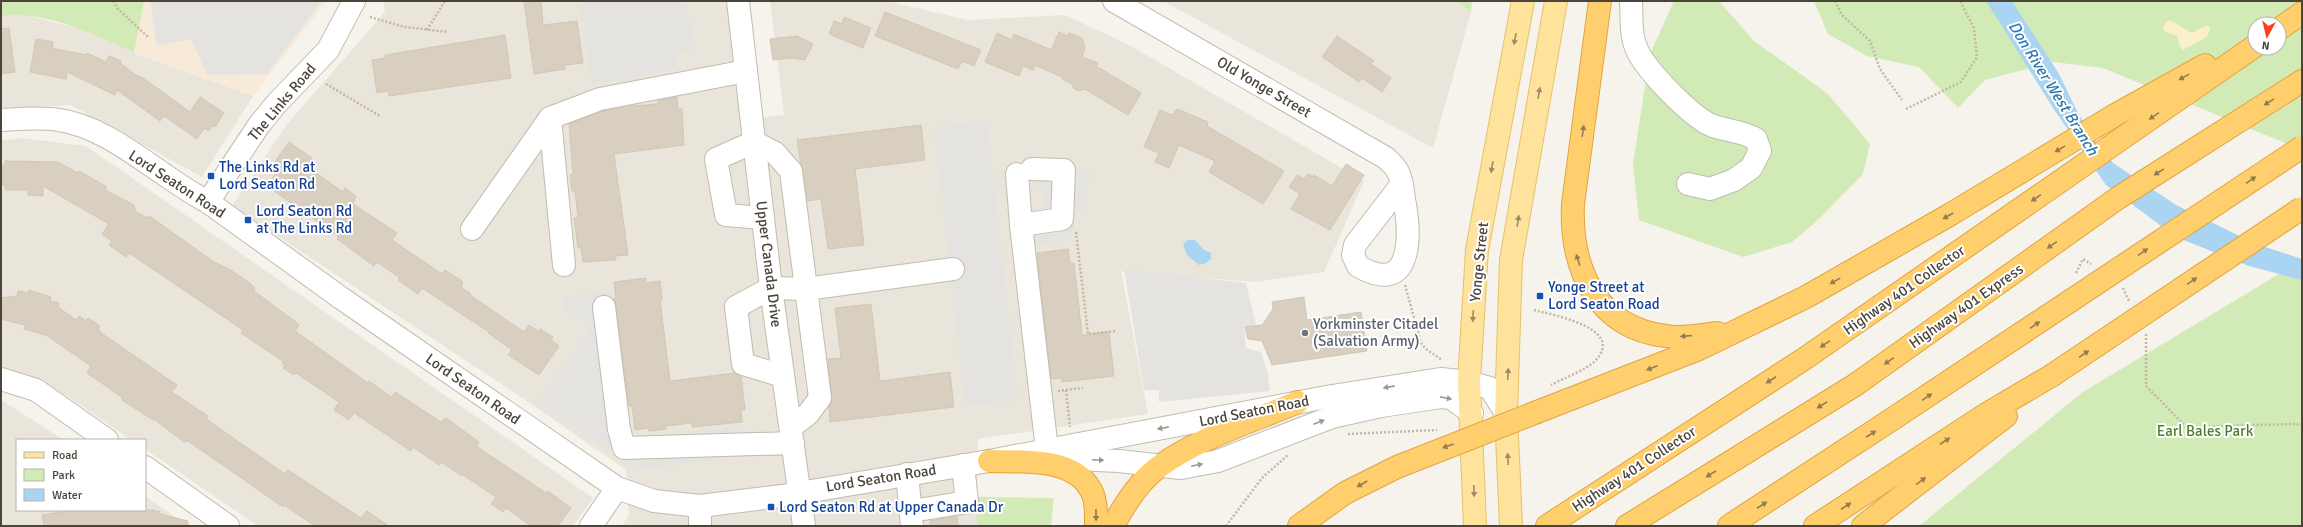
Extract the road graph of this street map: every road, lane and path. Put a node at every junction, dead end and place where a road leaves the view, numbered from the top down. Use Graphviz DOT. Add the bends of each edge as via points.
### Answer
graph roads {
  1 [pos="113,1"];
  2 [pos="354,1"];
  3 [pos="445,1"];
  4 [pos="738,1"];
  5 [pos="1114,1"];
  6 [pos="1523,1"];
  7 [pos="1556,1"];
  8 [pos="1600,1"];
  9 [pos="1631,1"];
  10 [pos="1835,1"];
  11 [pos="1960,1"];
  12 [pos="2302,12"];
  13 [pos="370,17"];
  14 [pos="2287,20"];
  15 [pos="2287,23"];
  16 [pos="427,30"];
  17 [pos="448,32"];
  18 [pos="148,37"];
  19 [pos="2247,42"];
  20 [pos="2247,52"];
  21 [pos="746,71"];
  22 [pos="2302,81"];
  23 [pos="326,84"];
  24 [pos="1902,100"];
  25 [pos="1906,109"];
  26 [pos="380,116"];
  27 [pos="550,118"];
  28 [pos="1,120"];
  29 [pos="754,142"];
  30 [pos="2302,147"];
  31 [pos="1402,184"];
  32 [pos="1688,184"];
  33 [pos="208,202"];
  34 [pos="2302,208"];
  35 [pos="763,218"];
  36 [pos="1021,225"];
  37 [pos="1076,228"];
  38 [pos="472,229"];
  39 [pos="564,265"];
  40 [pos="2097,267"];
  41 [pos="953,269"];
  42 [pos="1396,272"];
  43 [pos="2073,281"];
  44 [pos="2121,284"];
  45 [pos="771,288"];
  46 [pos="806,289"];
  47 [pos="2131,304"];
  48 [pos="604,307"];
  49 [pos="1534,310"];
  50 [pos="2144,330"];
  51 [pos="1115,331"];
  52 [pos="1739,331"];
  53 [pos="1444,362"];
  54 [pos="783,376"];
  55 [pos="2051,376"];
  56 [pos="1,379"];
  57 [pos="1469,382"];
  58 [pos="1548,386"];
  59 [pos="1083,388"];
  60 [pos="1066,390"];
  61 [pos="1041,393"];
  62 [pos="1298,402"];
  63 [pos="1472,413"];
  64 [pos="1506,413"];
  65 [pos="2302,425"];
  66 [pos="1440,430"];
  67 [pos="1071,432"];
  68 [pos="1340,434"];
  69 [pos="792,435"];
  70 [pos="106,439"];
  71 [pos="1296,449"];
  72 [pos="1047,450"];
  73 [pos="989,461"];
  74 [pos="963,465"];
  75 [pos="1158,467"];
  76 [pos="146,468"];
  77 [pos="908,474"];
  78 [pos="617,488"];
  79 [pos="799,492"];
  80 [pos="700,516"];
  81 [pos="918,518"];
  82 [pos="1549,525"];
  83 [pos="228,526"];
  84 [pos="591,526"];
  85 [pos="804,526"];
  86 [pos="1096,526"];
  87 [pos="1113,526"];
  88 [pos="1226,526"];
  89 [pos="1299,526"];
  90 [pos="1475,526"];
  91 [pos="1512,526"];
  92 [pos="1627,526"];
  93 [pos="1729,526"];
  94 [pos="1815,526"];
  95 [pos="1863,526"];
  1 -- 18 [label="path"];
  2 -- 33 [label="street, The Links Road" via="328,50 259,125"];
  3 -- 16 [label="path"];
  4 -- 21 [label="street, Upper Canada Drive"];
  5 -- 31 [label="street, Old Yonge Street" via="1386,158 1398,171"];
  6 -- 57 [label="main road, Yonge Street, one-way" via="1477,250"];
  64 -- 7 [label="main road, one-way" via="1511,260"];
  52 -- 8 [label="highway, one-way" via="1679,337 1647,333 1630,325 1607,308 1587,283 1573,235 1573,204"];
  9 -- 32 [label="street" via="1632,31 1637,50 1652,71 1681,103 1712,125 1744,132 1756,139 1760,151 1750,168 1734,180 1710,189"];
  10 -- 24 [label="path" via="1842,15 1870,41 1880,69"];
  11 -- 25 [label="path" via="1974,28 1977,57 1960,82"];
  12 -- 14 [label="highway"];
  12 -- 15 [label="highway"];
  13 -- 16 [label="path"];
  16 -- 17 [label="path"];
  19 -- 52 [label="highway, one-way" via="1857,268"];
  20 -- 82 [label="highway, Highway 401 Collector, one-way" via="1804,359"];
  21 -- 27 [label="street" via="600,99"];
  21 -- 29 [label="street, Upper Canada Drive"];
  22 -- 92 [label="highway, Highway 401 Express, one-way" via="2118,198 1855,385"];
  23 -- 26 [label="path"];
  27 -- 38 [label="street"];
  27 -- 39 [label="street"];
  28 -- 33 [label="street, Lord Seaton Road" via="33,118 60,120 83,126 102,134 190,193"];
  29 -- 35 [label="street, Upper Canada Drive"];
  29 -- 35 [label="street" via="716,159 726,215"];
  29 -- 46 [label="street" via="775,153 791,172"];
  93 -- 30 [label="highway, one-way, bridge"];
  31 -- 42 [label="street, Old Yonge Street" via="1408,248 1404,262"];
  31 -- 42 [label="street" via="1355,245 1352,255 1358,266 1364,270 1380,276"];
  33 -- 78 [label="street, Lord Seaton Road" via="341,298"];
  55 -- 34 [label="highway, one-way, bridge"];
  35 -- 45 [label="street, Upper Canada Drive"];
  36 -- 36 [label="street" via="1062,219 1064,170 1025,172"];
  36 -- 61 [label="street"];
  37 -- 51 [label="path" via="1088,334"];
  40 -- 43 [label="path" via="2083,260"];
  41 -- 46 [label="street"];
  42 -- 53 [label="path" via="1404,282 1421,342 1426,349"];
  44 -- 47 [label="path"];
  45 -- 46 [label="street"];
  45 -- 54 [label="street, Upper Canada Drive"];
  45 -- 54 [label="street" via="736,307 743,364"];
  46 -- 69 [label="street" via="820,398"];
  48 -- 69 [label="street" via="619,429 624,448"];
  49 -- 58 [label="path" via="1589,327 1598,333 1602,342 1601,352 1594,362"];
  50 -- 65 [label="path" via="2147,337 2146,386 2186,427"];
  52 -- 89 [label="highway, one-way, bridge" via="1662,364 1397,466 1345,493"];
  54 -- 69 [label="street, Upper Canada Drive"];
  94 -- 55 [label="highway, one-way" via="1988,413"];
  95 -- 55 [label="highway, one-way" via="1996,425"];
  56 -- 70 [label="street" via="36,390"];
  57 -- 62 [label="street, Lord Seaton Road, one-way" via="1441,380"];
  57 -- 63 [label="main road, Yonge Street"];
  57 -- 64 [label="street, Lord Seaton Road" via="1490,388"];
  59 -- 60 [label="path"];
  60 -- 61 [label="path"];
  60 -- 67 [label="path"];
  61 -- 72 [label="street"];
  62 -- 72 [label="street, Lord Seaton Road, one-way"];
  62 -- 75 [label="highway" via="1186,449"];
  75 -- 63 [label="street, Lord Seaton Road, one-way" via="1181,468 1218,461 1332,417 1381,406 1441,397 1451,398"];
  63 -- 90 [label="main road, Yonge Street, one-way"];
  91 -- 64 [label="main road, one-way"];
  66 -- 68 [label="path"];
  69 -- 79 [label="street, Upper Canada Drive"];
  71 -- 88 [label="path" via="1262,478"];
  72 -- 73 [label="street, Lord Seaton Road"];
  73 -- 74 [label="street, Lord Seaton Road"];
  73 -- 75 [label="street, Lord Seaton Road, one-way" via="1054,458 1118,461"];
  73 -- 86 [label="highway, one-way" via="1037,463 1072,470 1090,487 1096,504"];
  74 -- 77 [label="street, Lord Seaton Road"];
  74 -- 81 [label="street" via="967,502"];
  75 -- 87 [label="highway" via="1134,493"];
  76 -- 83 [label="street"];
  77 -- 79 [label="street, Lord Seaton Road"];
  77 -- 81 [label="street"];
  78 -- 80 [label="street, Lord Seaton Road"];
  78 -- 84 [label="street"];
  79 -- 80 [label="street, Lord Seaton Road"];
  79 -- 85 [label="street, Upper Canada Drive"];
}
